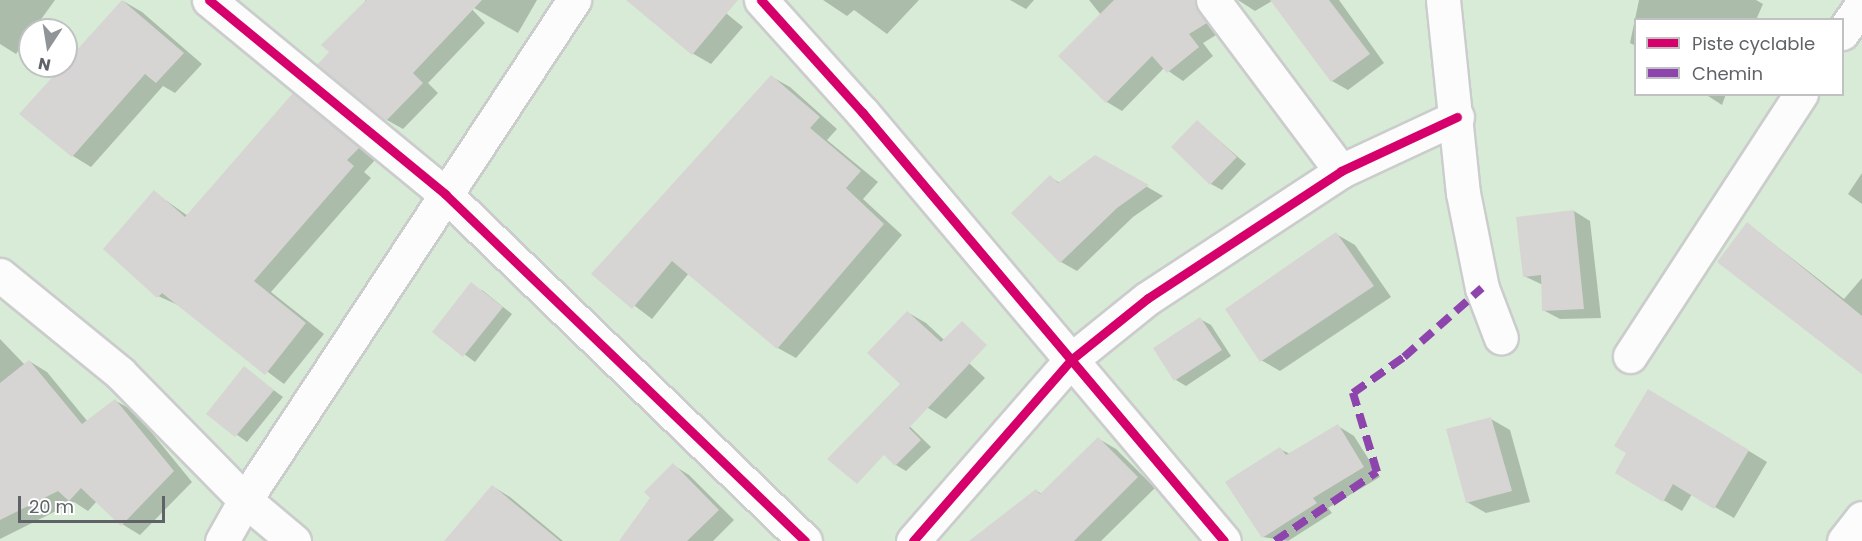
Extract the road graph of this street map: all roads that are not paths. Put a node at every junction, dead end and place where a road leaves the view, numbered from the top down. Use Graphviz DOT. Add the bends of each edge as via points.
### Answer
graph roads {
  1 [pos="209,0"];
  2 [pos="574,0"];
  3 [pos="761,0"];
  4 [pos="1213,0"];
  5 [pos="1443,0"];
  6 [pos="1862,4"];
  7 [pos="1844,30"];
  8 [pos="1800,96"];
  9 [pos="1457,117"];
  10 [pos="1341,171"];
  11 [pos="445,194"];
  12 [pos="0,276"];
  13 [pos="1501,338"];
  14 [pos="1629,356"];
  15 [pos="1072,359"];
  16 [pos="245,500"];
  17 [pos="1862,518"];
  18 [pos="222,541"];
  19 [pos="294,541"];
  20 [pos="805,541"];
  21 [pos="913,541"];
  22 [pos="1224,541"];
  23 [pos="1844,541"];
  1 -- 11 [label="street"];
  2 -- 11 [label="street"];
  3 -- 15 [label="street" via="862,111"];
  4 -- 10 [label="street"];
  5 -- 9 [label="street"];
  6 -- 7 [label="street"];
  8 -- 14 [label="street"];
  9 -- 10 [label="street"];
  9 -- 13 [label="street" via="1463,193 1482,288"];
  10 -- 15 [label="street" via="1148,298"];
  11 -- 16 [label="street"];
  11 -- 20 [label="street"];
  12 -- 16 [label="street" via="120,373"];
  15 -- 21 [label="street"];
  15 -- 22 [label="street"];
  16 -- 18 [label="street"];
  16 -- 19 [label="street"];
  17 -- 23 [label="street"];
}
